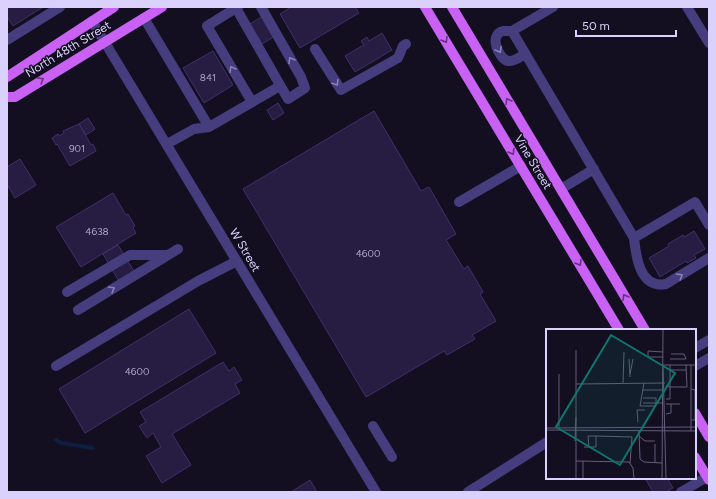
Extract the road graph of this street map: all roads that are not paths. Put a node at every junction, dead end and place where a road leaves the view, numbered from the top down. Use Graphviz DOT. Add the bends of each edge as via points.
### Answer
graph roads {
  1 [pos="60,7"];
  2 [pos="162,7"];
  3 [pos="261,7"];
  4 [pos="425,7"];
  5 [pos="553,7"];
  6 [pos="687,7"];
  7 [pos="236,8"];
  8 [pos="454,8"];
  9 [pos="108,9"];
  10 [pos="144,18"];
  11 [pos="92,21"];
  12 [pos="512,31"];
  13 [pos="7,40"];
  14 [pos="105,42"];
  15 [pos="709,43"];
  16 [pos="406,44"];
  17 [pos="315,50"];
  18 [pos="525,54"];
  19 [pos="7,77"];
  20 [pos="280,86"];
  21 [pos="7,97"];
  22 [pos="252,102"];
  23 [pos="209,127"];
  24 [pos="167,144"];
  25 [pos="521,166"];
  26 [pos="594,169"];
  27 [pos="561,189"];
  28 [pos="459,202"];
  29 [pos="709,226"];
  30 [pos="634,238"];
  31 [pos="178,249"];
  32 [pos="168,255"];
  33 [pos="709,258"];
  34 [pos="237,261"];
  35 [pos="67,292"];
  36 [pos="78,310"];
  37 [pos="618,329"];
  38 [pos="644,329"];
  39 [pos="709,340"];
  40 [pos="696,347"];
  41 [pos="709,358"];
  42 [pos="696,365"];
  43 [pos="56,366"];
  44 [pos="696,415"];
  45 [pos="373,426"];
  46 [pos="709,437"];
  47 [pos="546,443"];
  48 [pos="392,457"];
  49 [pos="696,459"];
  50 [pos="708,478"];
  51 [pos="376,492"];
  52 [pos="468,492"];
  53 [pos="681,492"];
  1 -- 13 [label="street"];
  2 -- 10 [label="main road, North 48th Street"];
  20 -- 3 [label="street, one-way" via="288,99 305,88"];
  4 -- 25 [label="main road, Vine Street, one-way"];
  5 -- 12 [label="street"];
  6 -- 15 [label="street"];
  7 -- 20 [label="street"];
  22 -- 7 [label="street, one-way" via="207,26"];
  27 -- 8 [label="main road, Vine Street, one-way"];
  9 -- 11 [label="main road, North 48th Street"];
  10 -- 14 [label="main road, North 48th Street"];
  10 -- 23 [label="street"];
  11 -- 14 [label="street, W Street"];
  11 -- 19 [label="main road, North 48th Street"];
  12 -- 18 [label="street"];
  12 -- 18 [label="street, one-way" via="503,31 495,38 503,58 514,60"];
  21 -- 14 [label="main road, North 48th Street, one-way" via="15,97"];
  14 -- 24 [label="street, W Street"];
  17 -- 16 [label="street, one-way" via="340,90 398,58"];
  18 -- 26 [label="street"];
  20 -- 22 [label="street"];
  22 -- 23 [label="street"];
  23 -- 24 [label="street" via="194,129"];
  24 -- 34 [label="street, W Street"];
  25 -- 28 [label="street"];
  25 -- 37 [label="main road, Vine Street, one-way"];
  26 -- 27 [label="street"];
  26 -- 30 [label="street"];
  38 -- 27 [label="main road, Vine Street, one-way"];
  29 -- 30 [label="street" via="695,202"];
  30 -- 33 [label="street, one-way" via="637,260 652,284 666,284"];
  31 -- 32 [label="street"];
  32 -- 35 [label="street" via="130,255"];
  36 -- 32 [label="street, one-way"];
  34 -- 43 [label="street" via="198,281"];
  34 -- 51 [label="street, W Street"];
  39 -- 40 [label="street"];
  41 -- 42 [label="street"];
  44 -- 46 [label="main road"];
  45 -- 48 [label="street"];
  47 -- 52 [label="street"];
  49 -- 50 [label="main road"];
  50 -- 53 [label="street"];
}
